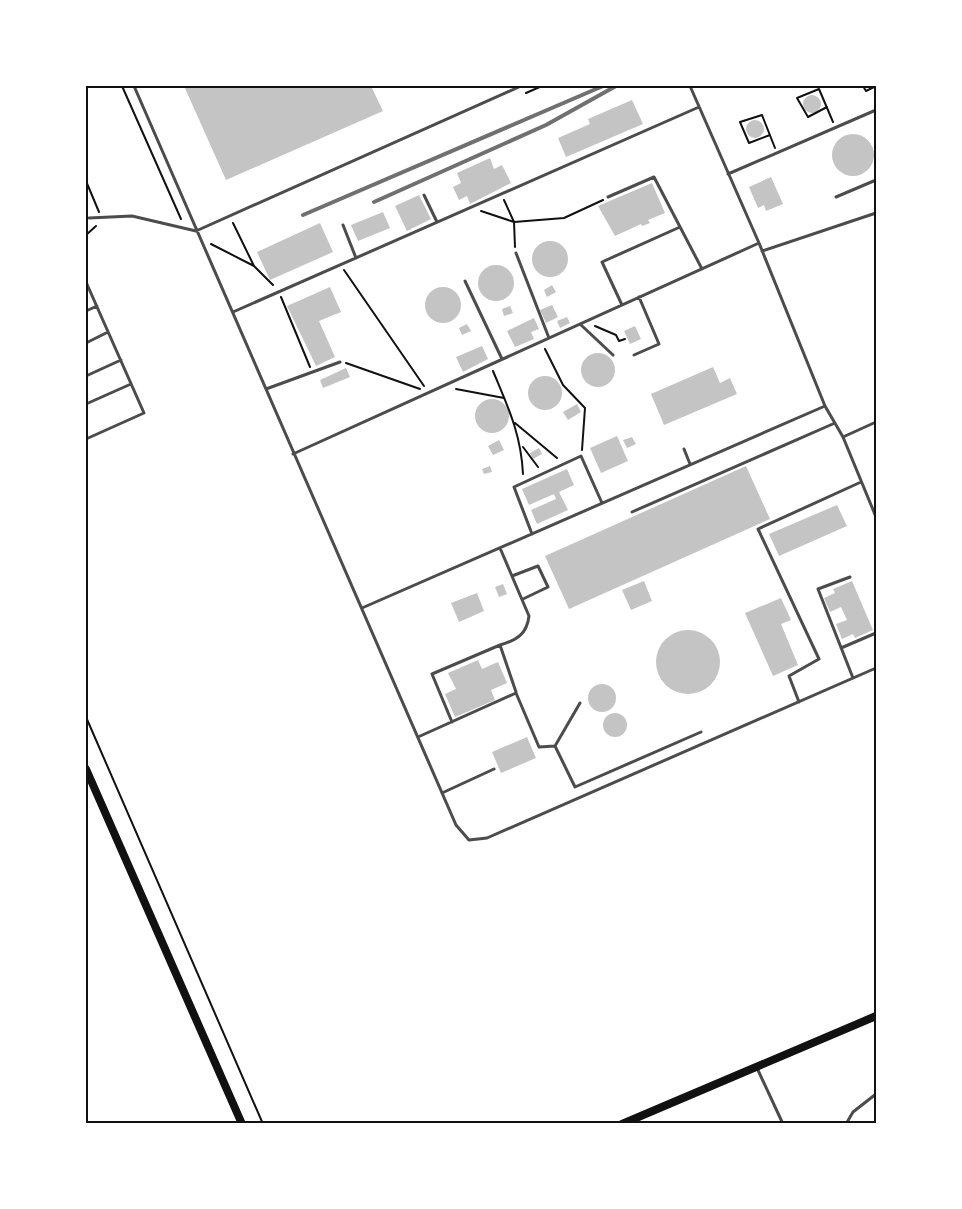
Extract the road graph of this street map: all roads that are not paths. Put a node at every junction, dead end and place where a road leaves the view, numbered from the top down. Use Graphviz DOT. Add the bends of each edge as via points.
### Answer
graph roads {
  1 [pos="134,86"];
  2 [pos="521,86"];
  3 [pos="690,86"];
  4 [pos="699,107"];
  5 [pos="876,110"];
  6 [pos="728,174"];
  7 [pos="876,180"];
  8 [pos="424,195"];
  9 [pos="836,197"];
  10 [pos="608,198"];
  11 [pos="876,213"];
  12 [pos="89,218"];
  13 [pos="437,222"];
  14 [pos="343,225"];
  15 [pos="680,226"];
  16 [pos="196,231"];
  17 [pos="759,243"];
  18 [pos="762,251"];
  19 [pos="516,253"];
  20 [pos="356,258"];
  21 [pos="702,268"];
  22 [pos="86,282"];
  23 [pos="465,282"];
  24 [pos="639,297"];
  25 [pos="622,305"];
  26 [pos="97,306"];
  27 [pos="86,311"];
  28 [pos="233,312"];
  29 [pos="582,323"];
  30 [pos="109,332"];
  31 [pos="549,338"];
  32 [pos="86,343"];
  33 [pos="613,355"];
  34 [pos="634,355"];
  35 [pos="502,359"];
  36 [pos="121,360"];
  37 [pos="340,362"];
  38 [pos="86,376"];
  39 [pos="131,384"];
  40 [pos="266,389"];
  41 [pos="86,404"];
  42 [pos="825,406"];
  43 [pos="876,422"];
  44 [pos="835,423"];
  45 [pos="843,437"];
  46 [pos="86,439"];
  47 [pos="684,449"];
  48 [pos="293,454"];
  49 [pos="690,465"];
  50 [pos="862,482"];
  51 [pos="602,503"];
  52 [pos="632,512"];
  53 [pos="876,517"];
  54 [pos="532,534"];
  55 [pos="500,548"];
  56 [pos="512,576"];
  57 [pos="850,577"];
  58 [pos="522,600"];
  59 [pos="362,608"];
  60 [pos="876,633"];
  61 [pos="500,645"];
  62 [pos="841,648"];
  63 [pos="876,668"];
  64 [pos="854,678"];
  65 [pos="516,693"];
  66 [pos="799,702"];
  67 [pos="580,703"];
  68 [pos="452,722"];
  69 [pos="701,732"];
  70 [pos="418,738"];
  71 [pos="555,746"];
  72 [pos="86,769"];
  73 [pos="494,769"];
  74 [pos="442,793"];
  75 [pos="876,1016"];
  76 [pos="756,1066"];
  77 [pos="876,1094"];
  78 [pos="242,1124"];
  79 [pos="622,1124"];
  80 [pos="783,1124"];
  81 [pos="846,1124"];
  1 -- 16 [label="lane"];
  2 -- 16 [label="lane"];
  3 -- 4 [label="lane"];
  4 -- 6 [label="lane"];
  4 -- 13 [label="lane"];
  5 -- 6 [label="lane"];
  6 -- 17 [label="lane"];
  7 -- 9 [label="lane"];
  8 -- 13 [label="lane"];
  10 -- 15 [label="lane" via="654,177"];
  11 -- 18 [label="lane"];
  12 -- 16 [label="lane" via="132,216"];
  13 -- 20 [label="lane"];
  14 -- 20 [label="lane"];
  15 -- 21 [label="lane"];
  15 -- 25 [label="lane" via="602,262"];
  16 -- 28 [label="lane"];
  17 -- 18 [label="lane"];
  17 -- 21 [label="lane"];
  18 -- 42 [label="lane"];
  19 -- 31 [label="lane"];
  20 -- 28 [label="lane"];
  21 -- 24 [label="lane"];
  22 -- 26 [label="lane"];
  23 -- 35 [label="lane"];
  24 -- 25 [label="lane"];
  24 -- 34 [label="lane" via="659,344"];
  25 -- 29 [label="lane"];
  26 -- 27 [label="lane"];
  26 -- 30 [label="lane"];
  28 -- 40 [label="lane"];
  29 -- 31 [label="lane"];
  29 -- 33 [label="lane"];
  30 -- 32 [label="lane"];
  30 -- 36 [label="lane"];
  31 -- 35 [label="lane"];
  35 -- 48 [label="lane"];
  36 -- 38 [label="lane"];
  36 -- 39 [label="lane"];
  37 -- 40 [label="lane"];
  39 -- 41 [label="lane"];
  39 -- 46 [label="lane" via="144,412"];
  40 -- 48 [label="lane"];
  42 -- 44 [label="lane"];
  42 -- 49 [label="lane"];
  43 -- 45 [label="lane"];
  44 -- 45 [label="lane"];
  44 -- 52 [label="lane"];
  45 -- 50 [label="lane"];
  47 -- 49 [label="lane"];
  48 -- 59 [label="lane"];
  49 -- 51 [label="lane"];
  50 -- 53 [label="lane"];
  50 -- 66 [label="lane" via="758,529 819,659 789,676"];
  51 -- 54 [label="lane"];
  51 -- 54 [label="lane" via="581,456 514,487"];
  54 -- 55 [label="lane"];
  55 -- 56 [label="lane"];
  55 -- 59 [label="lane"];
  56 -- 58 [label="lane"];
  56 -- 58 [label="lane" via="538,566 548,587"];
  57 -- 62 [label="lane" via="818,589"];
  58 -- 61 [label="lane" via="530,616 528,628"];
  59 -- 70 [label="lane"];
  60 -- 62 [label="lane"];
  61 -- 65 [label="lane"];
  61 -- 68 [label="lane" via="432,674"];
  62 -- 64 [label="lane"];
  63 -- 64 [label="lane"];
  64 -- 66 [label="lane"];
  65 -- 68 [label="lane"];
  65 -- 71 [label="lane" via="539,747"];
  66 -- 74 [label="lane" via="487,838 469,840 456,825"];
  67 -- 71 [label="lane"];
  68 -- 70 [label="lane"];
  69 -- 71 [label="lane" via="575,787"];
  70 -- 74 [label="lane"];
  72 -- 78 [label="main road"];
  73 -- 74 [label="lane"];
  75 -- 76 [label="main road"];
  76 -- 79 [label="main road"];
  76 -- 80 [label="lane"];
  77 -- 81 [label="lane" via="853,1112"];
}
